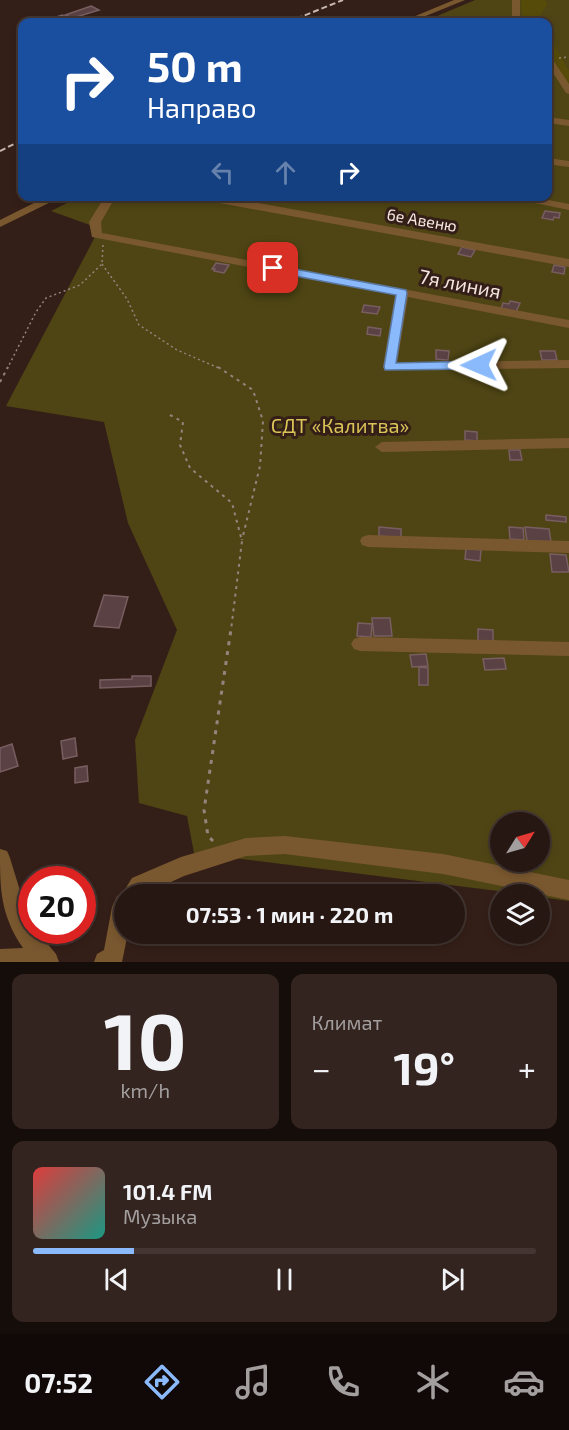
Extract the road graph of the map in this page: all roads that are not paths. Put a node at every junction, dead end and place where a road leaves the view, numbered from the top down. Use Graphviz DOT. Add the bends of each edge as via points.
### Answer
graph roads {
  1 [pos="461,0"];
  2 [pos="516,0"];
  3 [pos="415,18"];
  4 [pos="516,18"];
  5 [pos="552,66"];
  6 [pos="552,81"];
  7 [pos="567,87"];
  8 [pos="552,121"];
  9 [pos="569,123"];
  10 [pos="552,162"];
  11 [pos="569,164"];
  12 [pos="49,201"];
  13 [pos="108,201"];
  14 [pos="226,201"];
  15 [pos="535,201"];
  16 [pos="569,207"];
  17 [pos="0,224"];
  18 [pos="569,263"];
  19 [pos="402,293"];
  20 [pos="569,324"];
  21 [pos="569,364"];
  22 [pos="569,443"];
  23 [pos="382,447"];
  24 [pos="368,542"];
  25 [pos="569,547"];
  26 [pos="360,644"];
  27 [pos="569,649"];
  28 [pos="0,858"];
  29 [pos="141,884"];
  30 [pos="569,890"];
  31 [pos="116,944"];
  32 [pos="0,960"];
  33 [pos="46,960"];
  34 [pos="105,962"];
  1 -- 3 [label="street"];
  2 -- 4 [label="street"];
  5 -- 7 [label="street"];
  6 -- 7 [label="street"];
  8 -- 9 [label="street"];
  10 -- 11 [label="street"];
  12 -- 17 [label="street"];
  13 -- 19 [label="street, 7я линия" via="95,222 96,235"];
  14 -- 18 [label="street, 6е Авеню"];
  15 -- 16 [label="street"];
  19 -- 20 [label="street, 7я линия"];
  19 -- 21 [label="street" via="390,367"];
  22 -- 23 [label="street"];
  24 -- 25 [label="street"];
  26 -- 27 [label="street"];
  28 -- 33 [label="street" via="18,923"];
  29 -- 30 [label="street" via="246,847 285,845 443,864"];
  31 -- 34 [label="street" via="113,957"];
  32 -- 33 [label="street"];
}
